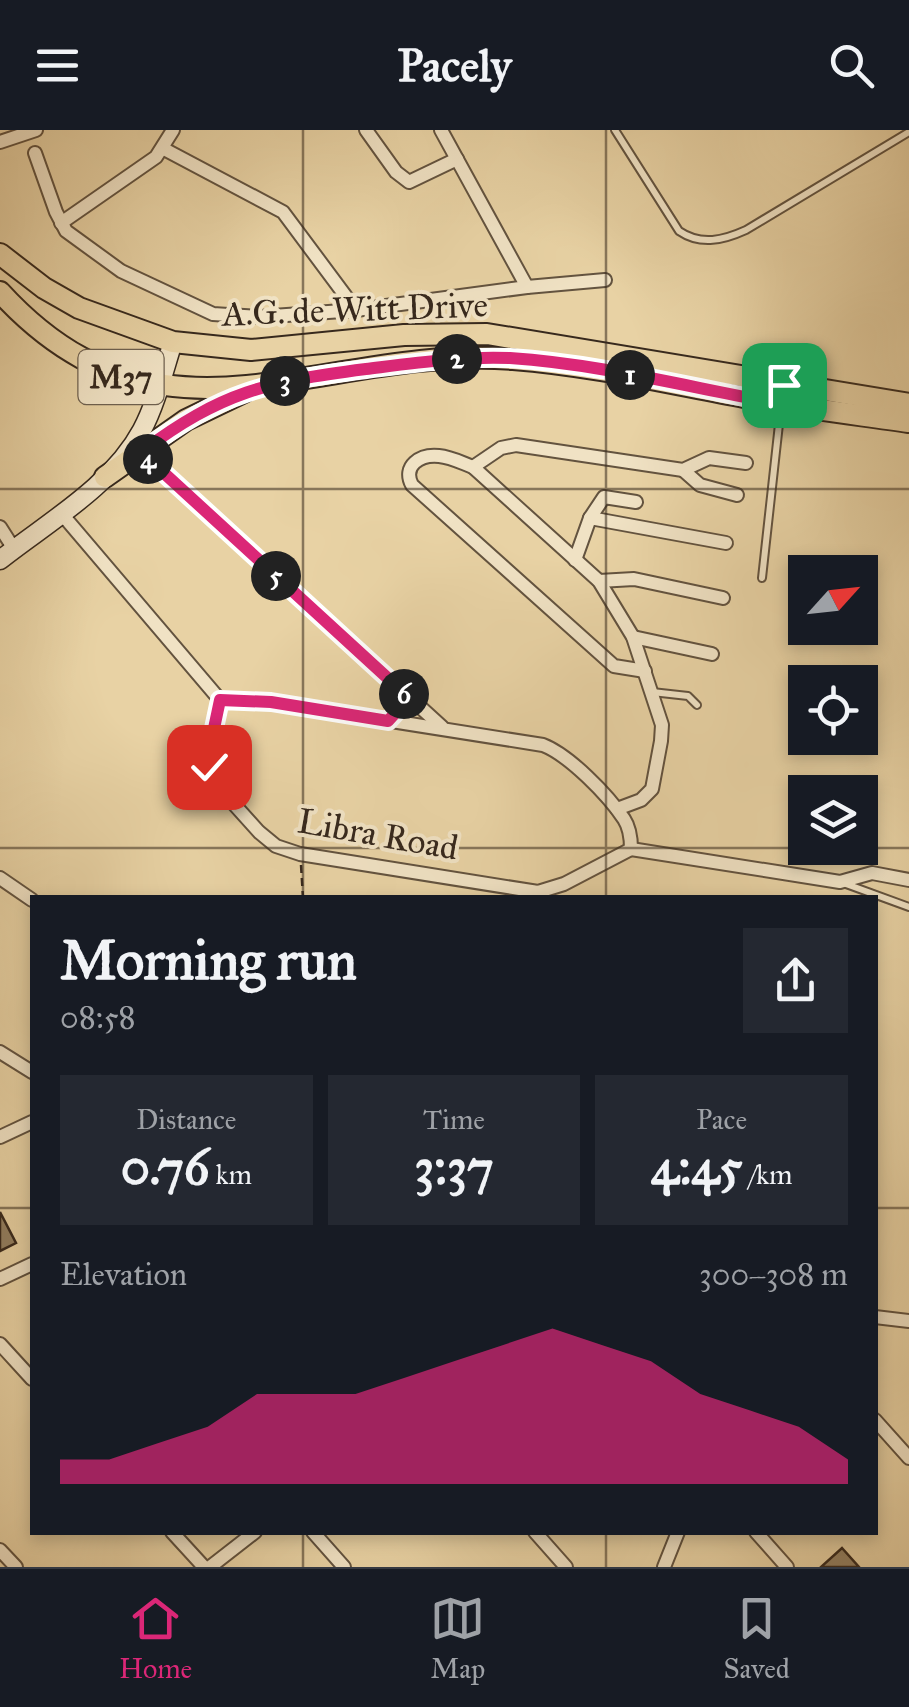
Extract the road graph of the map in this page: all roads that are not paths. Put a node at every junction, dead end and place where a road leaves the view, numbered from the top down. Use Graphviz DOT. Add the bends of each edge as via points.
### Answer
graph roads {
  1 [pos="36,130"];
  2 [pos="174,130"];
  3 [pos="366,130"];
  4 [pos="441,130"];
  5 [pos="615,130"];
  6 [pos="909,132"];
  7 [pos="0,142"];
  8 [pos="164,148"];
  9 [pos="35,153"];
  10 [pos="457,159"];
  11 [pos="61,223"];
  12 [pos="0,254"];
  13 [pos="605,280"];
  14 [pos="527,287"];
  15 [pos="0,292"];
  16 [pos="356,310"];
  17 [pos="174,342"];
  18 [pos="585,358"];
  19 [pos="270,383"];
  20 [pos="158,385"];
  21 [pos="783,395"];
  22 [pos="909,404"];
  23 [pos="909,422"];
  24 [pos="141,452"];
  25 [pos="746,463"];
  26 [pos="473,467"];
  27 [pos="684,470"];
  28 [pos="106,477"];
  29 [pos="738,495"];
  30 [pos="636,502"];
  31 [pos="61,513"];
  32 [pos="590,518"];
  33 [pos="0,527"];
  34 [pos="726,543"];
  35 [pos="7,555"];
  36 [pos="575,560"];
  37 [pos="762,578"];
  38 [pos="599,581"];
  39 [pos="722,598"];
  40 [pos="633,637"];
  41 [pos="712,654"];
  42 [pos="645,671"];
  43 [pos="651,692"];
  44 [pos="405,694"];
  45 [pos="220,700"];
  46 [pos="697,705"];
  47 [pos="388,721"];
  48 [pos="445,730"];
  49 [pos="616,810"];
  50 [pos="632,849"];
  51 [pos="882,874"];
  52 [pos="0,878"];
  53 [pos="909,880"];
  54 [pos="840,882"];
  55 [pos="875,893"];
  56 [pos="30,899"];
  57 [pos="909,906"];
  58 [pos="0,1052"];
  59 [pos="30,1071"];
  60 [pos="30,1123"];
  61 [pos="0,1137"];
  62 [pos="30,1265"];
  63 [pos="0,1278"];
  64 [pos="878,1317"];
  65 [pos="909,1321"];
  66 [pos="0,1344"];
  67 [pos="30,1377"];
  68 [pos="878,1423"];
  69 [pos="909,1458"];
  70 [pos="175,1535"];
  71 [pos="251,1535"];
  72 [pos="316,1535"];
  73 [pos="539,1535"];
  74 [pos="677,1535"];
  75 [pos="759,1535"];
  76 [pos="0,1550"];
  77 [pos="16,1567"];
  78 [pos="207,1567"];
  79 [pos="344,1567"];
  80 [pos="566,1567"];
  81 [pos="664,1567"];
  82 [pos="787,1567"];
  1 -- 7 [label="street"];
  2 -- 8 [label="street"];
  3 -- 10 [label="street" via="408,182"];
  4 -- 10 [label="street"];
  5 -- 6 [label="lane" via="691,240 746,230"];
  8 -- 11 [label="street"];
  8 -- 16 [label="street" via="283,212"];
  9 -- 11 [label="street"];
  10 -- 14 [label="street"];
  11 -- 16 [label="street" via="121,271 213,314 259,318"];
  12 -- 17 [label="main road, A.G. de Witt Drive / M37" via="80,308"];
  13 -- 14 [label="street"];
  14 -- 16 [label="street"];
  15 -- 20 [label="main road, A.G. de Witt Drive / M37" via="60,347 113,374"];
  17 -- 18 [label="main road, A.G. de Witt Drive / M37" via="250,350 487,334"];
  17 -- 20 [label="street"];
  18 -- 19 [label="main road, A.G. de Witt Drive / M37" via="471,358"];
  18 -- 21 [label="main road, A.G. de Witt Drive / M37"];
  19 -- 20 [label="main road, A.G. de Witt Drive / M37"];
  19 -- 24 [label="main road" via="202,410"];
  20 -- 28 [label="street" via="139,436"];
  21 -- 22 [label="main road, A.G. de Witt Drive / M37"];
  21 -- 23 [label="main road, A.G. de Witt Drive / M37"];
  21 -- 37 [label="lane"];
  24 -- 28 [label="main road"];
  24 -- 44 [label="street"];
  25 -- 27 [label="street" via="710,458"];
  26 -- 27 [label="street" via="516,445"];
  26 -- 36 [label="street"];
  26 -- 42 [label="street" via="428,456 408,469 408,477 614,666"];
  27 -- 29 [label="street" via="700,485"];
  28 -- 31 [label="street"];
  30 -- 32 [label="street" via="604,497"];
  31 -- 35 [label="street"];
  31 -- 45 [label="street"];
  32 -- 34 [label="street"];
  32 -- 36 [label="street"];
  33 -- 35 [label="street"];
  36 -- 38 [label="street"];
  38 -- 39 [label="street" via="634,579"];
  38 -- 40 [label="street"];
  40 -- 41 [label="street"];
  40 -- 42 [label="street"];
  42 -- 43 [label="street"];
  43 -- 46 [label="lane" via="688,696"];
  43 -- 49 [label="street" via="662,725 652,790"];
  44 -- 47 [label="street"];
  44 -- 48 [label="street"];
  45 -- 47 [label="street"];
  45 -- 50 [label="street, Libra Road" via="209,752 214,782 276,846 538,892"];
  47 -- 48 [label="street"];
  48 -- 49 [label="street" via="557,750"];
  49 -- 50 [label="street" via="626,821"];
  50 -- 54 [label="street"];
  51 -- 53 [label="street"];
  51 -- 54 [label="street"];
  51 -- 55 [label="lane"];
  52 -- 56 [label="street"];
  54 -- 55 [label="lane"];
  55 -- 57 [label="lane"];
  58 -- 59 [label="street"];
  60 -- 61 [label="street"];
  62 -- 63 [label="street"];
  64 -- 65 [label="street"];
  66 -- 67 [label="street"];
  68 -- 69 [label="street"];
  70 -- 78 [label="street"];
  71 -- 78 [label="street"];
  72 -- 79 [label="street"];
  73 -- 80 [label="street"];
  74 -- 81 [label="street"];
  75 -- 82 [label="street"];
  76 -- 77 [label="street"];
}
